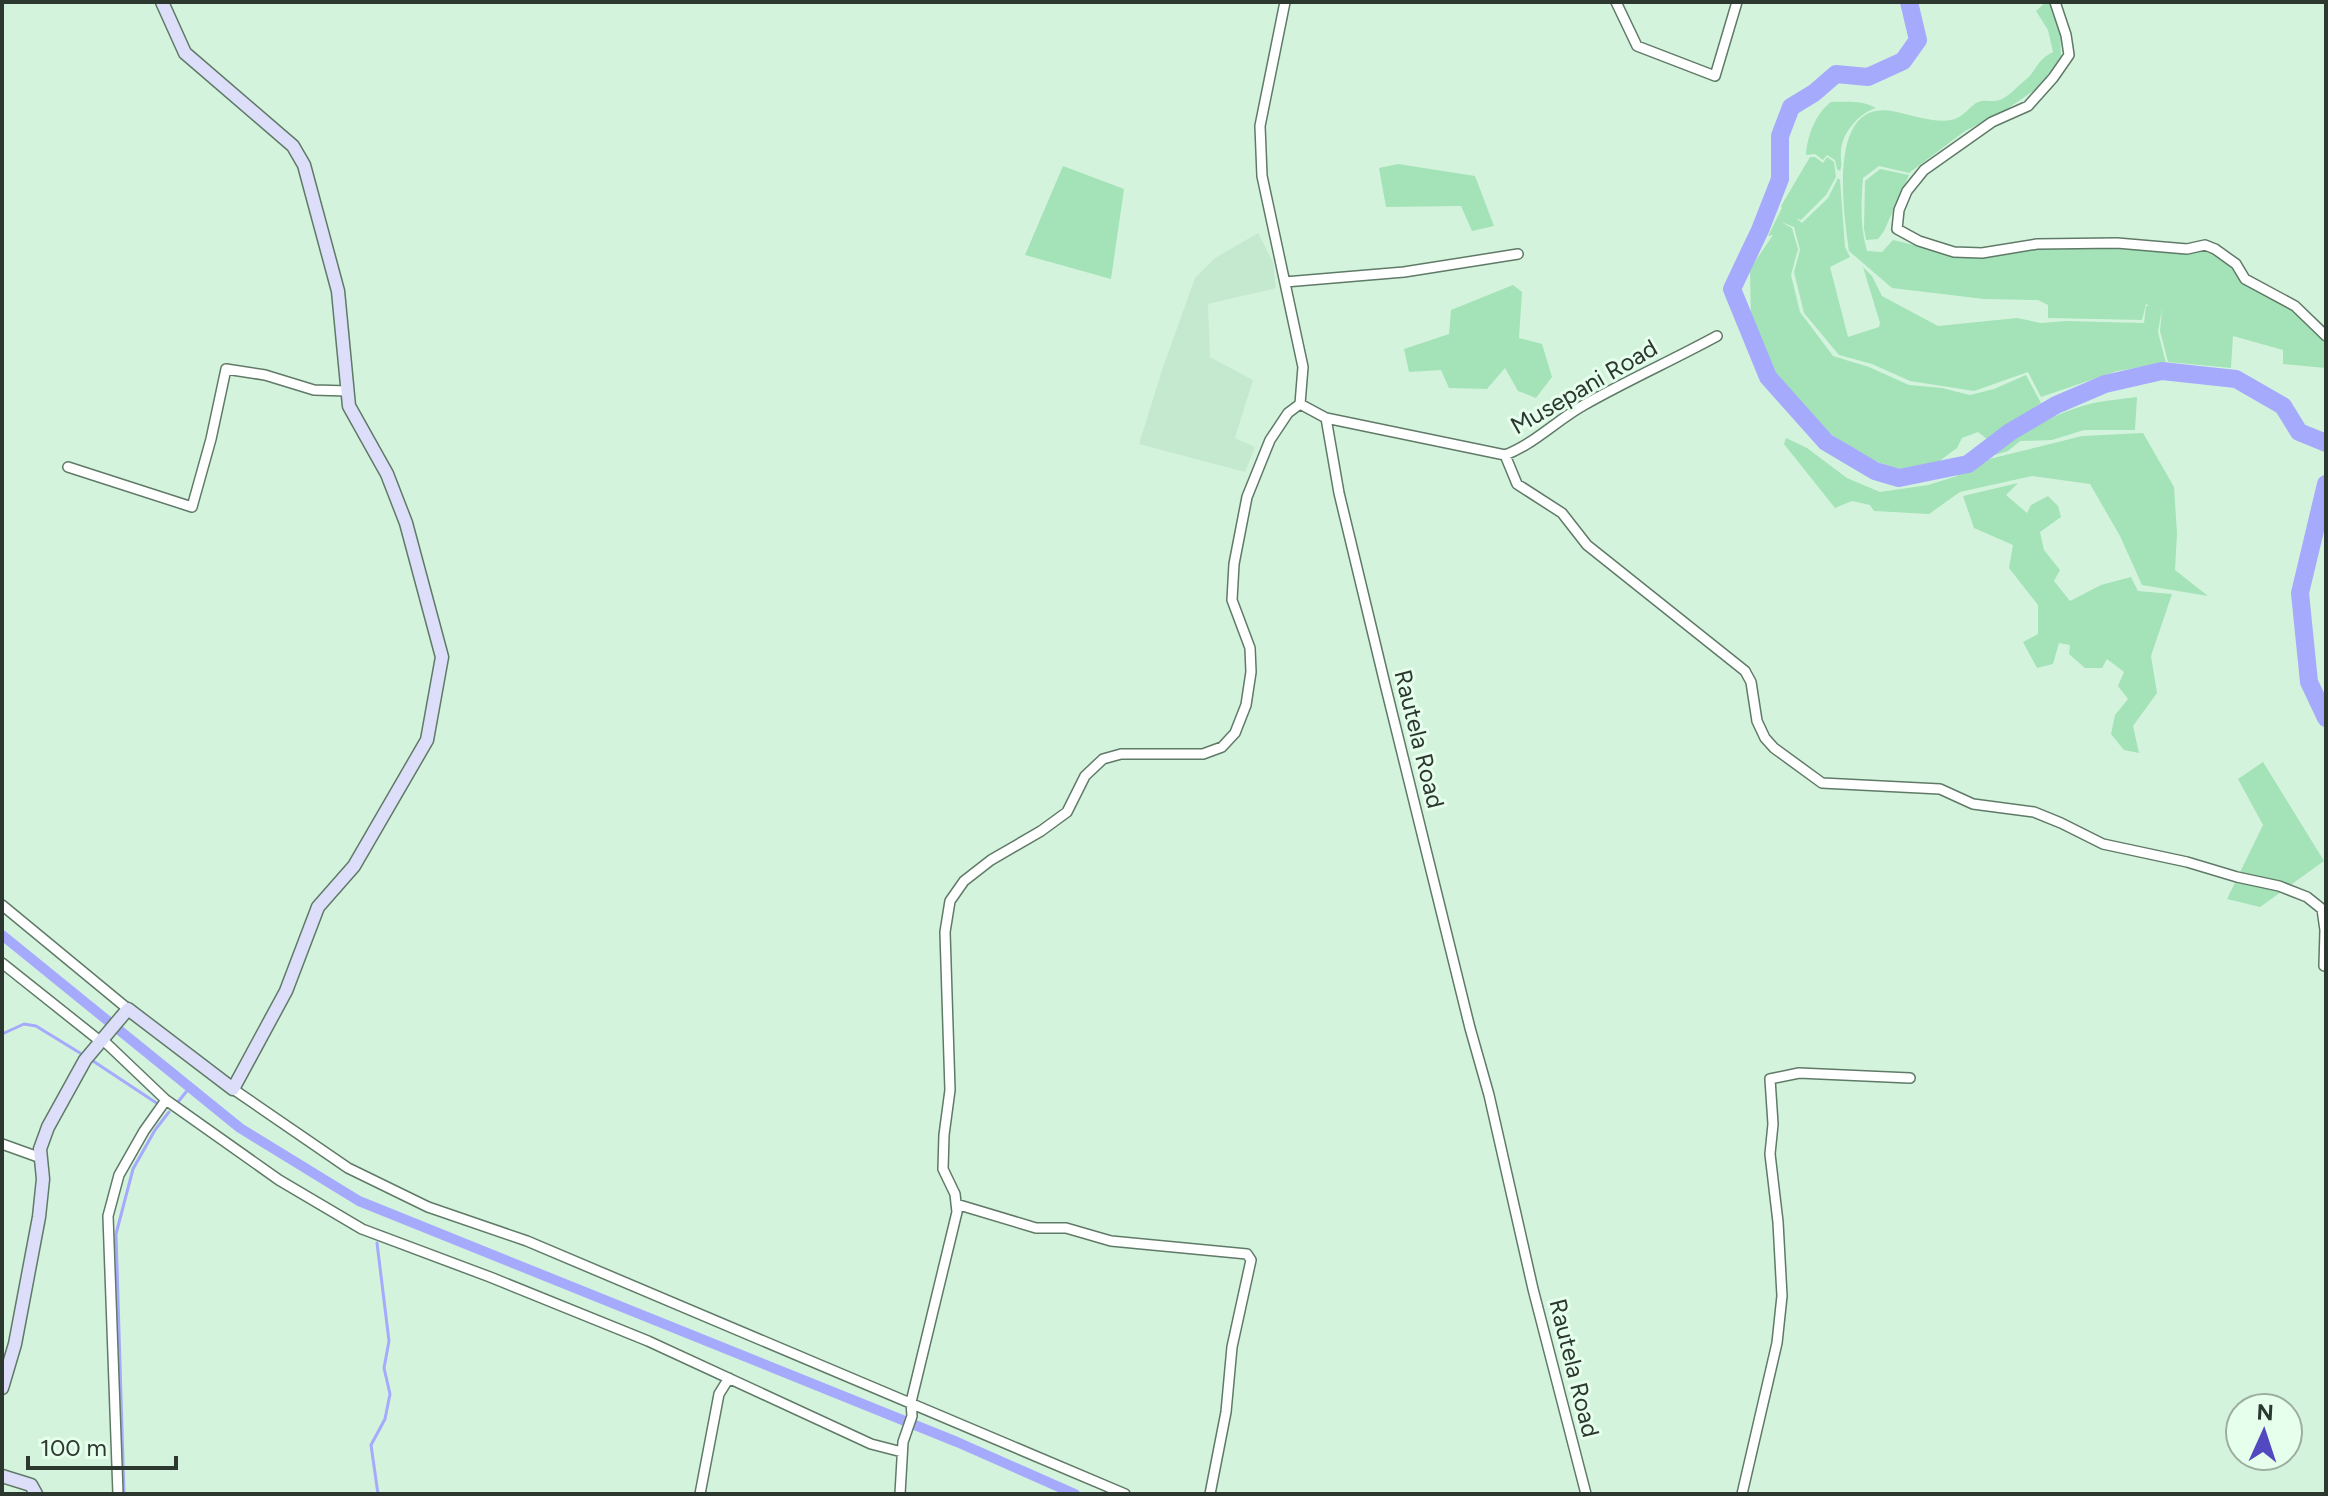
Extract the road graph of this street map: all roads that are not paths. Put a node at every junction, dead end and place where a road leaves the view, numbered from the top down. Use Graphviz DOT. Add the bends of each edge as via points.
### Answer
graph roads {
  1 [pos="162,2"];
  2 [pos="1285,2"];
  3 [pos="1616,2"];
  4 [pos="1737,2"];
  5 [pos="2055,2"];
  6 [pos="1518,254"];
  7 [pos="1285,282"];
  8 [pos="1717,336"];
  9 [pos="2326,336"];
  10 [pos="348,391"];
  11 [pos="1300,404"];
  12 [pos="1326,418"];
  13 [pos="1505,455"];
  14 [pos="68,467"];
  15 [pos="2,905"];
  16 [pos="2,963"];
  17 [pos="2325,967"];
  18 [pos="124,1013"];
  19 [pos="104,1037"];
  20 [pos="1910,1078"];
  21 [pos="233,1089"];
  22 [pos="166,1100"];
  23 [pos="2,1144"];
  24 [pos="41,1158"];
  25 [pos="956,1204"];
  26 [pos="8,1343"];
  27 [pos="729,1378"];
  28 [pos="2,1388"];
  29 [pos="911,1402"];
  30 [pos="903,1447"];
  31 [pos="2,1476"];
  32 [pos="36,1494"];
  33 [pos="118,1494"];
  34 [pos="700,1494"];
  35 [pos="900,1494"];
  36 [pos="1125,1494"];
  37 [pos="1210,1494"];
  38 [pos="1586,1494"];
  39 [pos="1742,1494"];
  1 -- 10 [label="street" via="185,53 293,146 304,165 338,291"];
  2 -- 7 [label="street" via="1260,126 1262,176"];
  3 -- 4 [label="street" via="1637,46 1715,76"];
  5 -- 9 [label="street" via="2069,55 2053,78 2028,106 1992,122 1924,170 1907,191 1897,229 1954,252 2037,244 2187,249 2205,245 2236,264 2245,279 2295,306"];
  6 -- 7 [label="street" via="1404,272"];
  7 -- 11 [label="street" via="1303,367"];
  8 -- 13 [label="street, Musepani Road" via="1580,407"];
  10 -- 14 [label="street" via="314,390 226,369 192,507"];
  10 -- 21 [label="street" via="349,406 387,474 406,523 442,657 427,740 354,866 318,907 286,991"];
  11 -- 12 [label="street"];
  11 -- 25 [label="street" via="1270,440 1247,497 1232,600 1250,648 1251,672 1235,733 1222,747 1203,754 1121,754 1103,759 1085,776 1067,812 991,860 964,881 950,901 945,932 950,1090 943,1169"];
  12 -- 13 [label="street, Musepani Road"];
  12 -- 38 [label="street, Rautela Road" via="1388,699"];
  13 -- 17 [label="street" via="1517,484 1562,513 1587,545 1745,671 1765,738 1822,783 1940,789 1973,804 2034,812 2103,844 2279,886 2322,909"];
  15 -- 18 [label="street"];
  16 -- 19 [label="street"];
  18 -- 19 [label="street"];
  18 -- 21 [label="street"];
  19 -- 22 [label="street"];
  19 -- 24 [label="street" via="48,1127"];
  20 -- 39 [label="street" via="1799,1073 1770,1079 1770,1154 1782,1296 1777,1343"];
  21 -- 29 [label="street" via="348,1168 428,1207 527,1241"];
  22 -- 27 [label="street" via="279,1180 362,1229 634,1335"];
  22 -- 33 [label="street" via="119,1175 108,1216"];
  23 -- 24 [label="street"];
  24 -- 26 [label="street" via="39,1217"];
  25 -- 29 [label="street"];
  25 -- 37 [label="street" via="1036,1228 1066,1228 1111,1241 1247,1254 1251,1260"];
  26 -- 28 [label="street"];
  27 -- 30 [label="street" via="871,1444"];
  27 -- 34 [label="street" via="719,1394"];
  29 -- 30 [label="street"];
  29 -- 36 [label="street"];
  30 -- 35 [label="street"];
  31 -- 32 [label="street" via="31,1485"];
}
